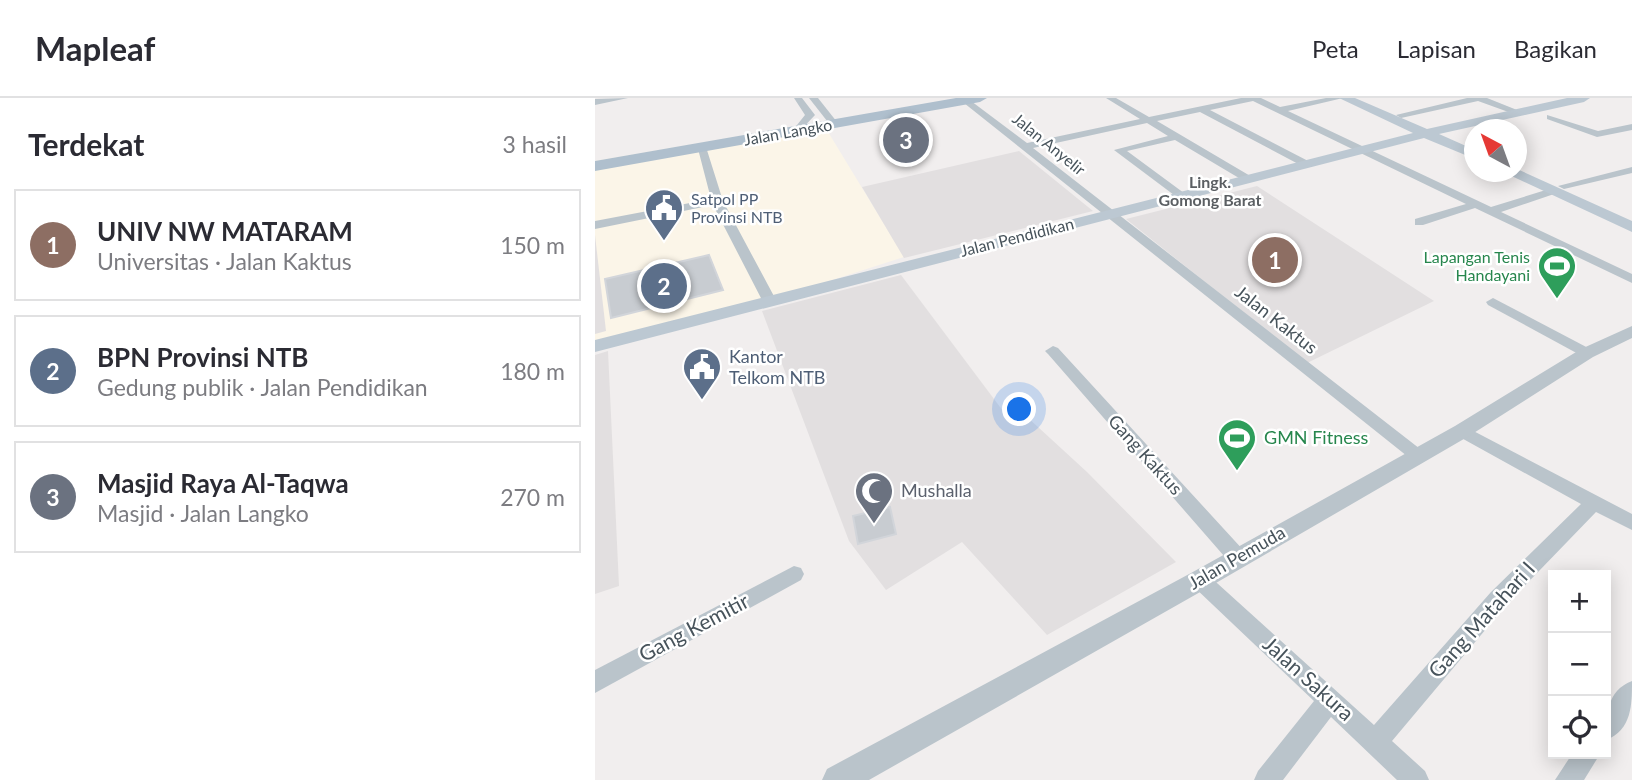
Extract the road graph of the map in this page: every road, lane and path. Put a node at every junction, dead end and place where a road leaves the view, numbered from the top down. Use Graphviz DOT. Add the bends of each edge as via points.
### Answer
graph roads {
  1 [pos="624,98"];
  2 [pos="798,98"];
  3 [pos="813,98"];
  4 [pos="1110,98"];
  5 [pos="1254,98"];
  6 [pos="1339,98"];
  7 [pos="1345,98"];
  8 [pos="1361,98"];
  9 [pos="1479,98"];
  10 [pos="1584,98"];
  11 [pos="974,99"];
  12 [pos="595,102"];
  13 [pos="1201,109"];
  14 [pos="1279,110"];
  15 [pos="1517,112"];
  16 [pos="1401,115"];
  17 [pos="1550,117"];
  18 [pos="1148,120"];
  19 [pos="834,124"];
  20 [pos="1632,127"];
  21 [pos="799,130"];
  22 [pos="1434,132"];
  23 [pos="1177,137"];
  24 [pos="1464,142"];
  25 [pos="1026,146"];
  26 [pos="701,147"];
  27 [pos="1464,149"];
  28 [pos="1365,151"];
  29 [pos="1308,164"];
  30 [pos="595,166"];
  31 [pos="1632,170"];
  32 [pos="1527,171"];
  33 [pos="1248,178"];
  34 [pos="1527,178"];
  35 [pos="1558,189"];
  36 [pos="1182,196"];
  37 [pos="717,201"];
  38 [pos="1477,204"];
  39 [pos="1491,211"];
  40 [pos="1110,214"];
  41 [pos="1632,217"];
  42 [pos="1419,222"];
  43 [pos="595,225"];
  44 [pos="1632,227"];
  45 [pos="1632,279"];
  46 [pos="769,300"];
  47 [pos="1493,302"];
  48 [pos="1632,331"];
  49 [pos="595,346"];
  50 [pos="1053,351"];
  51 [pos="1587,353"];
  52 [pos="1462,431"];
  53 [pos="1418,456"];
  54 [pos="1593,504"];
  55 [pos="1632,523"];
  56 [pos="1238,558"];
  57 [pos="793,574"];
  58 [pos="1200,580"];
  59 [pos="595,682"];
  60 [pos="1632,692"];
  61 [pos="1329,700"];
  62 [pos="1611,721"];
  63 [pos="1376,741"];
  64 [pos="1583,759"];
  65 [pos="1410,778"];
  66 [pos="838,780"];
  67 [pos="1268,780"];
  68 [pos="1567,780"];
  1 -- 12 [label="street"];
  2 -- 21 [label="street" via="810,115"];
  3 -- 19 [label="street"];
  4 -- 18 [label="street"];
  5 -- 13 [label="street"];
  5 -- 14 [label="street"];
  6 -- 14 [label="street"];
  7 -- 22 [label="main road"];
  8 -- 16 [label="main road"];
  9 -- 15 [label="street"];
  9 -- 16 [label="street"];
  10 -- 15 [label="main road, Jalan Pendidikan"];
  11 -- 19 [label="main road, Jalan Langko"];
  11 -- 25 [label="street, Jalan Anyelir"];
  13 -- 18 [label="street"];
  13 -- 29 [label="street"];
  14 -- 28 [label="street"];
  15 -- 22 [label="main road, Jalan Pendidikan"];
  16 -- 22 [label="main road"];
  17 -- 20 [label="street" via="1597,134"];
  18 -- 23 [label="street"];
  18 -- 25 [label="street"];
  19 -- 21 [label="main road, Jalan Langko"];
  21 -- 26 [label="main road, Jalan Langko"];
  22 -- 24 [label="main road"];
  22 -- 27 [label="main road"];
  22 -- 28 [label="main road, Jalan Pendidikan"];
  23 -- 33 [label="street"];
  23 -- 36 [label="street" via="1119,150"];
  25 -- 40 [label="street, Jalan Anyelir"];
  26 -- 30 [label="main road, Jalan Langko"];
  26 -- 37 [label="street"];
  28 -- 29 [label="main road, Jalan Pendidikan"];
  28 -- 38 [label="street"];
  29 -- 33 [label="main road, Jalan Pendidikan"];
  31 -- 35 [label="street"];
  32 -- 35 [label="main road"];
  33 -- 36 [label="main road, Jalan Pendidikan"];
  34 -- 35 [label="main road"];
  35 -- 39 [label="street"];
  35 -- 41 [label="main road"];
  35 -- 44 [label="main road"];
  36 -- 40 [label="main road, Jalan Pendidikan"];
  37 -- 43 [label="street"];
  37 -- 46 [label="street"];
  38 -- 39 [label="street"];
  38 -- 42 [label="street"];
  39 -- 45 [label="street"];
  40 -- 46 [label="main road, Jalan Pendidikan"];
  40 -- 53 [label="street, Jalan Kaktus"];
  46 -- 49 [label="main road, Jalan Pendidikan"];
  47 -- 51 [label="street"];
  48 -- 51 [label="street, Jalan Pemuda"];
  50 -- 56 [label="street, Gang Kaktus"];
  51 -- 52 [label="street, Jalan Pemuda"];
  52 -- 53 [label="street, Jalan Pemuda"];
  52 -- 54 [label="street"];
  53 -- 56 [label="street, Jalan Pemuda"];
  54 -- 55 [label="street"];
  54 -- 63 [label="street, Gang Matahari I" via="1499,598"];
  56 -- 58 [label="street, Jalan Pemuda"];
  57 -- 59 [label="street, Gang Kemitir"];
  58 -- 61 [label="street, Jalan Sakura"];
  58 -- 66 [label="street, Jalan Pemuda"];
  60 -- 62 [label="street"];
  61 -- 63 [label="street, Jalan Sakura"];
  61 -- 67 [label="street"];
  63 -- 65 [label="street, Jalan Sakura"];
  64 -- 68 [label="street"];
}
